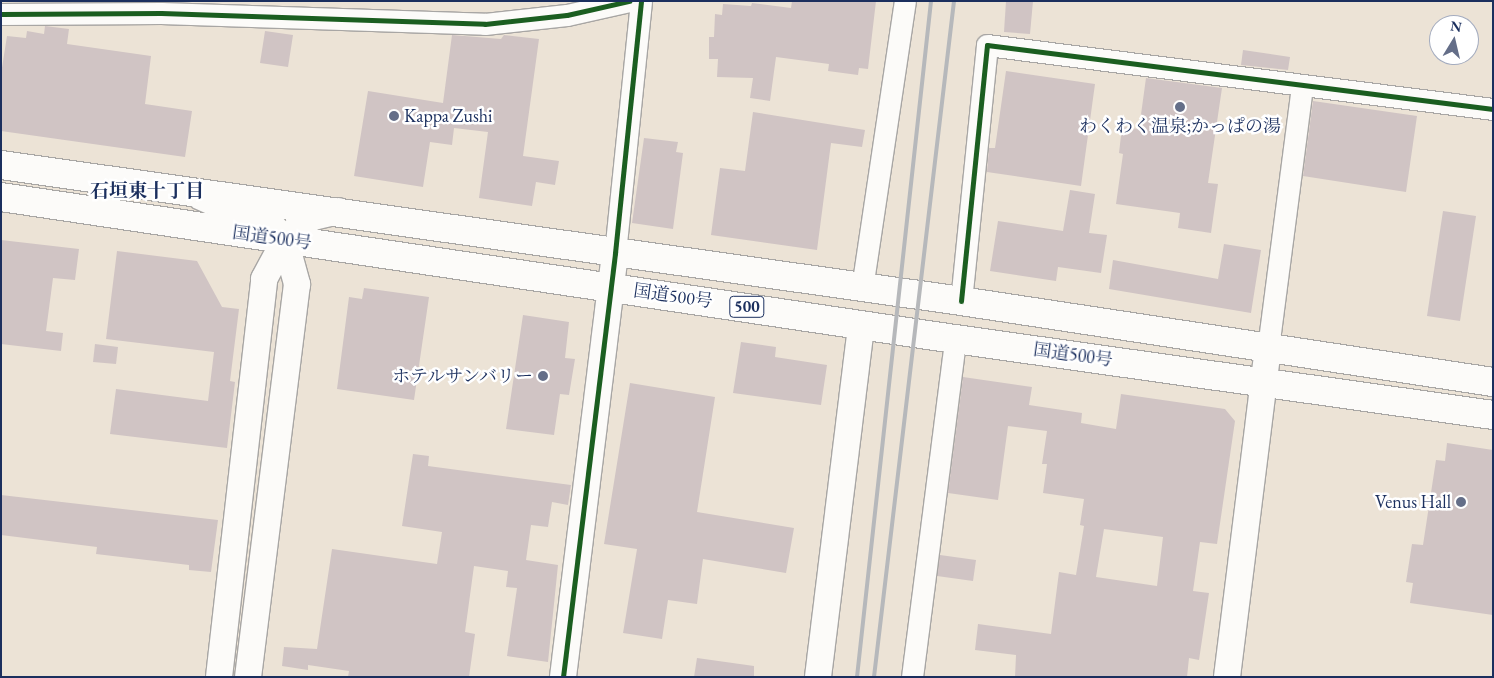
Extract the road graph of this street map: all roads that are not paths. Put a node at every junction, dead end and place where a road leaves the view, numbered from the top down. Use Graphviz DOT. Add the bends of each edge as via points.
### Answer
graph roads {
  1 [pos="629,1"];
  2 [pos="641,1"];
  3 [pos="893,1"];
  4 [pos="905,1"];
  5 [pos="1,14"];
  6 [pos="900,37"];
  7 [pos="1302,85"];
  8 [pos="1493,109"];
  9 [pos="1,165"];
  10 [pos="189,191"];
  11 [pos="1,197"];
  12 [pos="340,211"];
  13 [pos="285,240"];
  14 [pos="615,253"];
  15 [pos="611,287"];
  16 [pos="862,288"];
  17 [pos="961,301"];
  18 [pos="862,325"];
  19 [pos="955,339"];
  20 [pos="1268,348"];
  21 [pos="1265,381"];
  22 [pos="1493,382"];
  23 [pos="1493,414"];
  24 [pos="219,677"];
  25 [pos="248,677"];
  26 [pos="563,677"];
  27 [pos="818,677"];
  28 [pos="912,677"];
  29 [pos="1227,677"];
  1 -- 5 [label="street" via="567,15 485,24 161,13"];
  2 -- 14 [label="street"];
  3 -- 6 [label="street"];
  4 -- 6 [label="street"];
  6 -- 16 [label="street"];
  7 -- 8 [label="street"];
  7 -- 17 [label="street" via="987,45"];
  7 -- 20 [label="street"];
  9 -- 10 [label="highway, 国道500号 / 500"];
  10 -- 12 [label="highway, 国道500号 / 500"];
  10 -- 13 [label="street" via="240,214 270,223"];
  11 -- 13 [label="highway, 国道500号 / 500"];
  12 -- 13 [label="street" via="313,217"];
  12 -- 14 [label="highway, 国道500号 / 500"];
  13 -- 15 [label="highway, 国道500号 / 500"];
  13 -- 24 [label="street" via="264,279"];
  13 -- 25 [label="street" via="297,284"];
  14 -- 15 [label="street"];
  14 -- 16 [label="highway, 国道500号 / 500"];
  15 -- 18 [label="highway, 国道500号 / 500"];
  15 -- 26 [label="street"];
  16 -- 17 [label="highway, 国道500号 / 500"];
  17 -- 20 [label="highway, 国道500号 / 500"];
  18 -- 19 [label="highway, 国道500号 / 500"];
  18 -- 27 [label="street"];
  19 -- 21 [label="highway, 国道500号 / 500"];
  19 -- 28 [label="street"];
  20 -- 21 [label="street"];
  20 -- 22 [label="highway, 国道500号 / 500"];
  21 -- 23 [label="highway, 国道500号 / 500"];
  21 -- 29 [label="street"];
}
